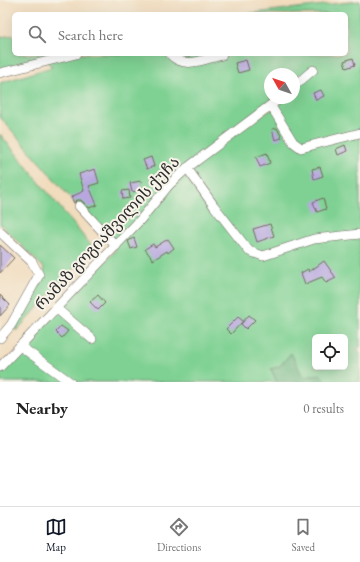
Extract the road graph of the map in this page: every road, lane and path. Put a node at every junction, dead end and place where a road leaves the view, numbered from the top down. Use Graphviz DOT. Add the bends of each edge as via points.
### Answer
graph roads {
  1 [pos="68,56"];
  2 [pos="172,56"];
  3 [pos="218,56"];
  4 [pos="313,70"];
  5 [pos="0,73"];
  6 [pos="300,81"];
  7 [pos="273,104"];
  8 [pos="271,106"];
  9 [pos="360,133"];
  10 [pos="187,168"];
  11 [pos="79,206"];
  12 [pos="0,232"];
  13 [pos="360,234"];
  14 [pos="116,246"];
  15 [pos="56,308"];
  16 [pos="0,338"];
  17 [pos="92,339"];
  18 [pos="20,346"];
  19 [pos="0,367"];
  20 [pos="70,382"];
  1 -- 5 [label="street"];
  2 -- 3 [label="street" via="188,64"];
  4 -- 6 [label="street"];
  7 -- 8 [label="street, რამაზ გოგიაშვილის ქუჩა"];
  8 -- 9 [label="street" via="293,142 301,148"];
  8 -- 10 [label="street, რამაზ გოგიაშვილის ქუჩა"];
  10 -- 13 [label="street" via="249,251 263,256 314,238"];
  10 -- 14 [label="street, რამაზ გოგიაშვილის ქუჩა"];
  11 -- 14 [label="street"];
  12 -- 16 [label="street" via="32,262 39,275 11,325"];
  14 -- 15 [label="street, რამაზ გოგიაშვილის ქუჩა"];
  15 -- 17 [label="street"];
  15 -- 18 [label="street, რამაზ გოგიაშვილის ქუჩა"];
  18 -- 19 [label="street, რამაზ გოგიაშვილის ქუჩა"];
  18 -- 20 [label="street"];
}
